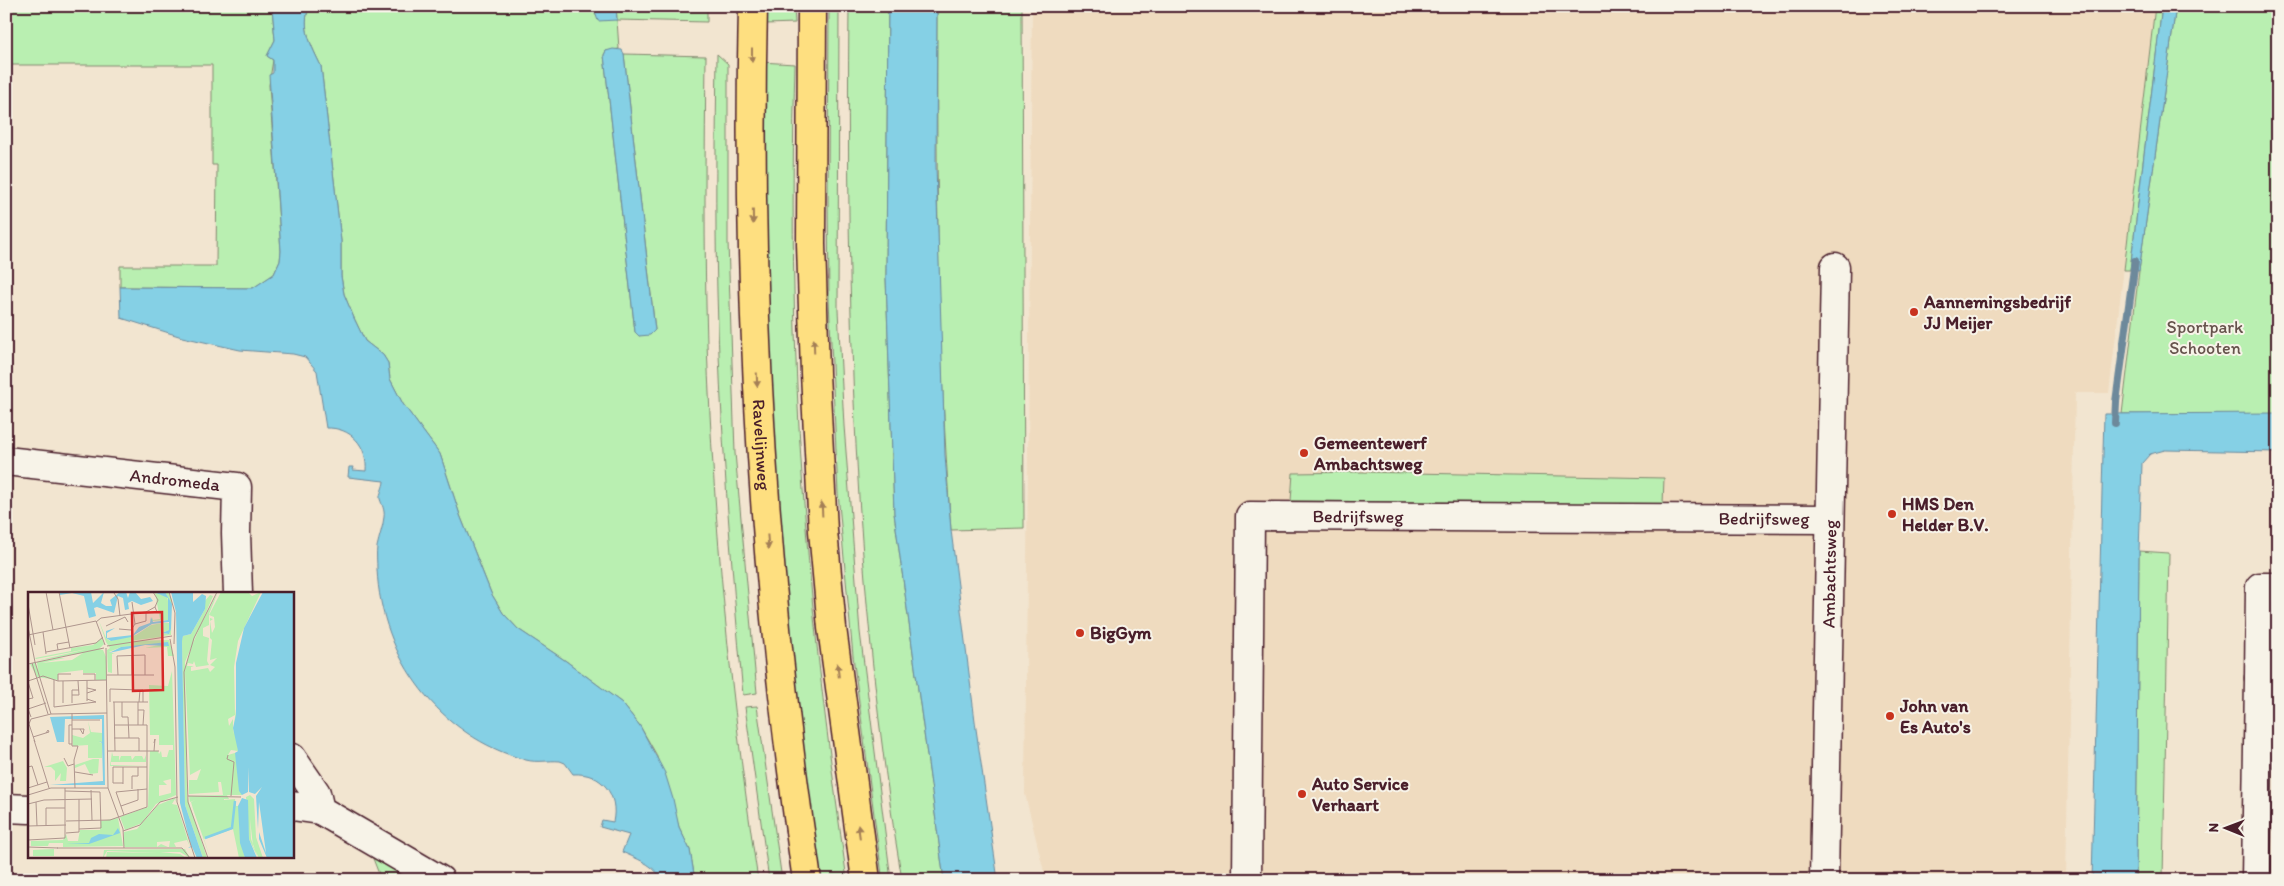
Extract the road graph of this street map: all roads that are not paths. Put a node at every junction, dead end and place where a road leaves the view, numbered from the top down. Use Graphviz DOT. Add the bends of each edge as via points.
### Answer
graph roads {
  1 [pos="753,6"];
  2 [pos="810,13"];
  3 [pos="1834,267"];
  4 [pos="6,462"];
  5 [pos="1830,520"];
  6 [pos="2278,587"];
  7 [pos="238,592"];
  8 [pos="2268,679"];
  9 [pos="294,761"];
  10 [pos="294,806"];
  11 [pos="6,808"];
  12 [pos="28,809"];
  13 [pos="320,810"];
  14 [pos="440,880"];
  15 [pos="807,880"];
  16 [pos="866,880"];
  17 [pos="1248,880"];
  18 [pos="1824,880"];
  19 [pos="2256,880"];
  1 -- 15 [label="main road, Ravelijnweg, one-way" via="753,265 759,421 779,667"];
  16 -- 2 [label="main road, one-way" via="823,531 811,244"];
  3 -- 5 [label="street, Ambachtsweg"];
  4 -- 7 [label="street, Andromeda" via="237,487"];
  5 -- 17 [label="street, Bedrijfsweg" via="1250,516"];
  5 -- 18 [label="street, Ambachtsweg"];
  6 -- 8 [label="street" via="2260,586"];
  8 -- 19 [label="street"];
  9 -- 13 [label="street" via="316,793"];
  10 -- 13 [label="street"];
  11 -- 12 [label="street"];
  13 -- 14 [label="street"];
}
